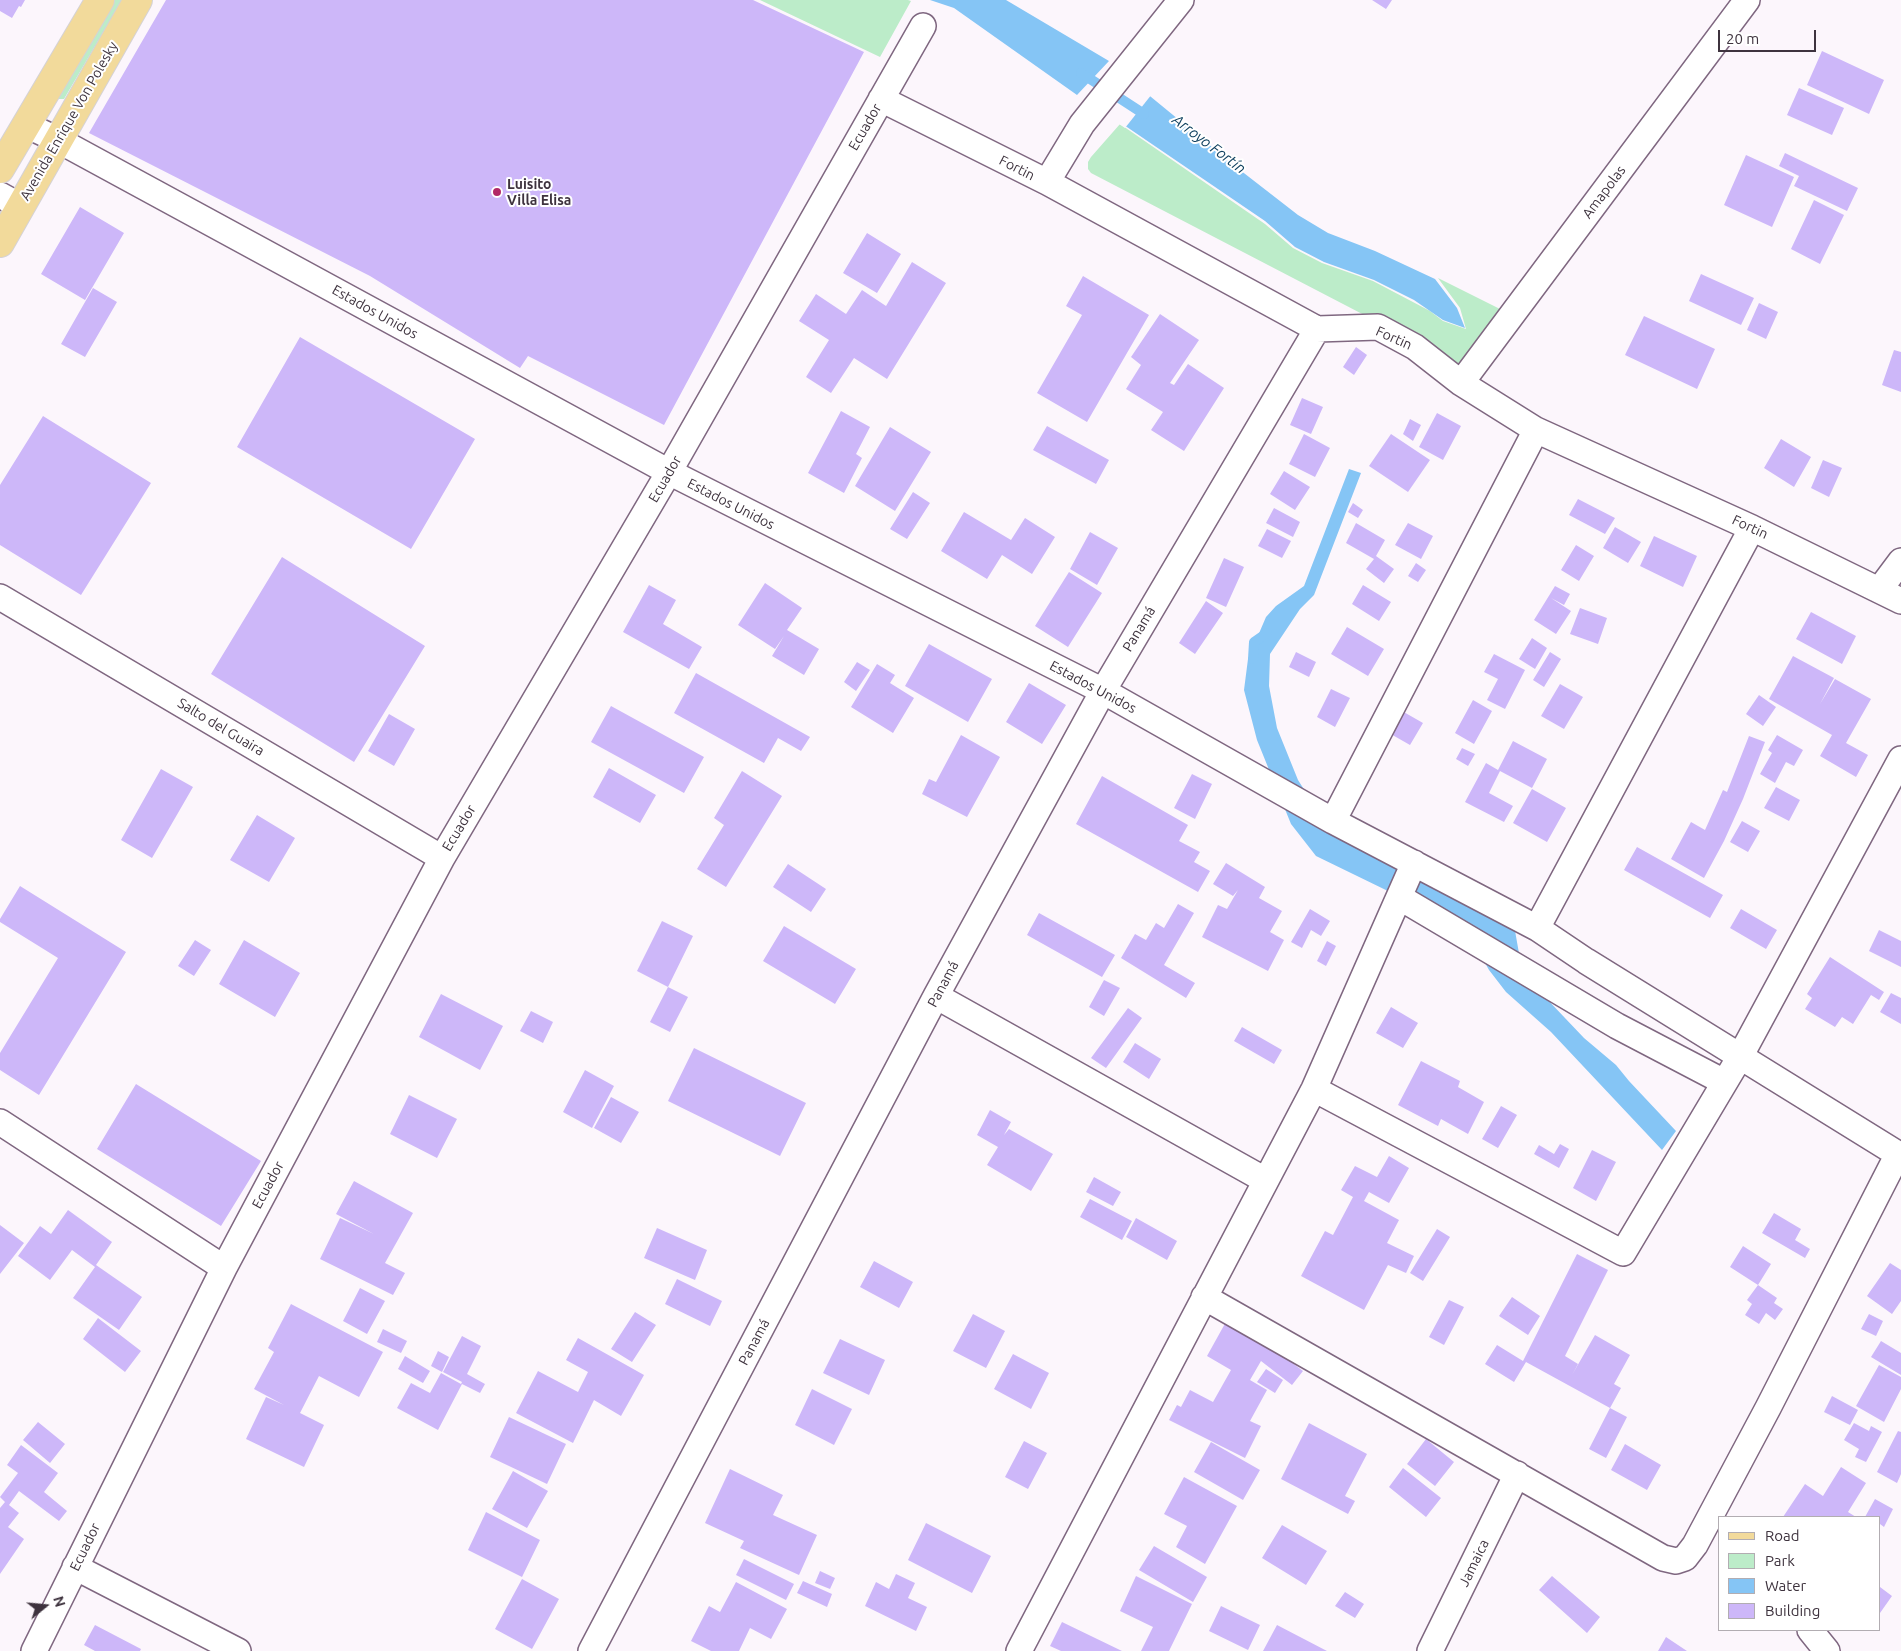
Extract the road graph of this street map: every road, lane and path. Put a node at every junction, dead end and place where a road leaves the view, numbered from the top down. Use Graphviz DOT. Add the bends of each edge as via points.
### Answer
graph roads {
  1 [pos="100,0"];
  2 [pos="138,0"];
  3 [pos="1181,0"];
  4 [pos="1747,0"];
  5 [pos="922,26"];
  6 [pos="881,98"];
  7 [pos="26,126"];
  8 [pos="58,140"];
  9 [pos="0,169"];
  10 [pos="1047,182"];
  11 [pos="10,200"];
  12 [pos="0,243"];
  13 [pos="1317,329"];
  14 [pos="1461,383"];
  15 [pos="1536,430"];
  16 [pos="669,472"];
  17 [pos="1752,528"];
  18 [pos="1901,562"];
  19 [pos="1891,595"];
  20 [pos="0,596"];
  21 [pos="1103,691"];
  22 [pos="1901,759"];
  23 [pos="1333,821"];
  24 [pos="442,858"];
  25 [pos="1414,863"];
  26 [pos="1399,897"];
  27 [pos="1537,928"];
  28 [pos="936,996"];
  29 [pos="1741,1055"];
  30 [pos="1724,1082"];
  31 [pos="1314,1088"];
  32 [pos="0,1122"];
  33 [pos="1900,1155"];
  34 [pos="1265,1180"];
  35 [pos="224,1268"];
  36 [pos="1204,1297"];
  37 [pos="1517,1474"];
  38 [pos="1726,1507"];
  39 [pos="1718,1517"];
  40 [pos="75,1567"];
  41 [pos="1811,1631"];
  42 [pos="34,1651"];
  43 [pos="238,1651"];
  44 [pos="591,1651"];
  45 [pos="1018,1651"];
  46 [pos="1430,1651"];
  47 [pos="1827,1651"];
  1 -- 7 [label="main road"];
  2 -- 8 [label="main road, Avenida Enrique Von Polesky"];
  3 -- 10 [label="street" via="1082,124"];
  4 -- 14 [label="street, Amapolas"];
  5 -- 6 [label="street, Ecuador"];
  6 -- 10 [label="street, Fortin"];
  6 -- 16 [label="street, Ecuador"];
  7 -- 8 [label="street, Estados Unidos"];
  7 -- 9 [label="main road"];
  8 -- 11 [label="main road, Avenida Enrique Von Polesky"];
  8 -- 16 [label="street, Estados Unidos"];
  10 -- 13 [label="street, Fortin"];
  11 -- 12 [label="main road, Avenida Enrique Von Polesky"];
  13 -- 14 [label="street, Fortin" via="1378,327 1416,347"];
  13 -- 21 [label="street, Panamá"];
  14 -- 15 [label="street, Fortin"];
  15 -- 17 [label="street, Fortin"];
  15 -- 23 [label="street"];
  16 -- 21 [label="street, Estados Unidos"];
  16 -- 24 [label="street, Ecuador"];
  17 -- 19 [label="street, Fortin"];
  17 -- 27 [label="street"];
  18 -- 19 [label="street"];
  20 -- 24 [label="street, Salto del Guaira"];
  21 -- 23 [label="street, Estados Unidos"];
  21 -- 28 [label="street, Panamá"];
  22 -- 29 [label="street"];
  23 -- 25 [label="street, Estados Unidos"];
  24 -- 35 [label="street, Ecuador"];
  25 -- 26 [label="street"];
  25 -- 27 [label="street, Estados Unidos"];
  26 -- 30 [label="street" via="1617,1026"];
  26 -- 31 [label="street"];
  27 -- 29 [label="street, Estados Unidos"];
  28 -- 34 [label="street"];
  28 -- 44 [label="street, Panamá"];
  29 -- 30 [label="street"];
  29 -- 33 [label="street, Estados Unidos"];
  30 -- 31 [label="street" via="1623,1253"];
  31 -- 34 [label="street"];
  32 -- 35 [label="street"];
  33 -- 38 [label="street"];
  34 -- 36 [label="street"];
  35 -- 40 [label="street, Ecuador"];
  36 -- 37 [label="street"];
  36 -- 45 [label="street"];
  37 -- 39 [label="street" via="1664,1558 1676,1561 1685,1558"];
  37 -- 46 [label="street, Jamaica"];
  40 -- 42 [label="street, Ecuador"];
  40 -- 43 [label="street"];
  41 -- 47 [label="street"];
}
